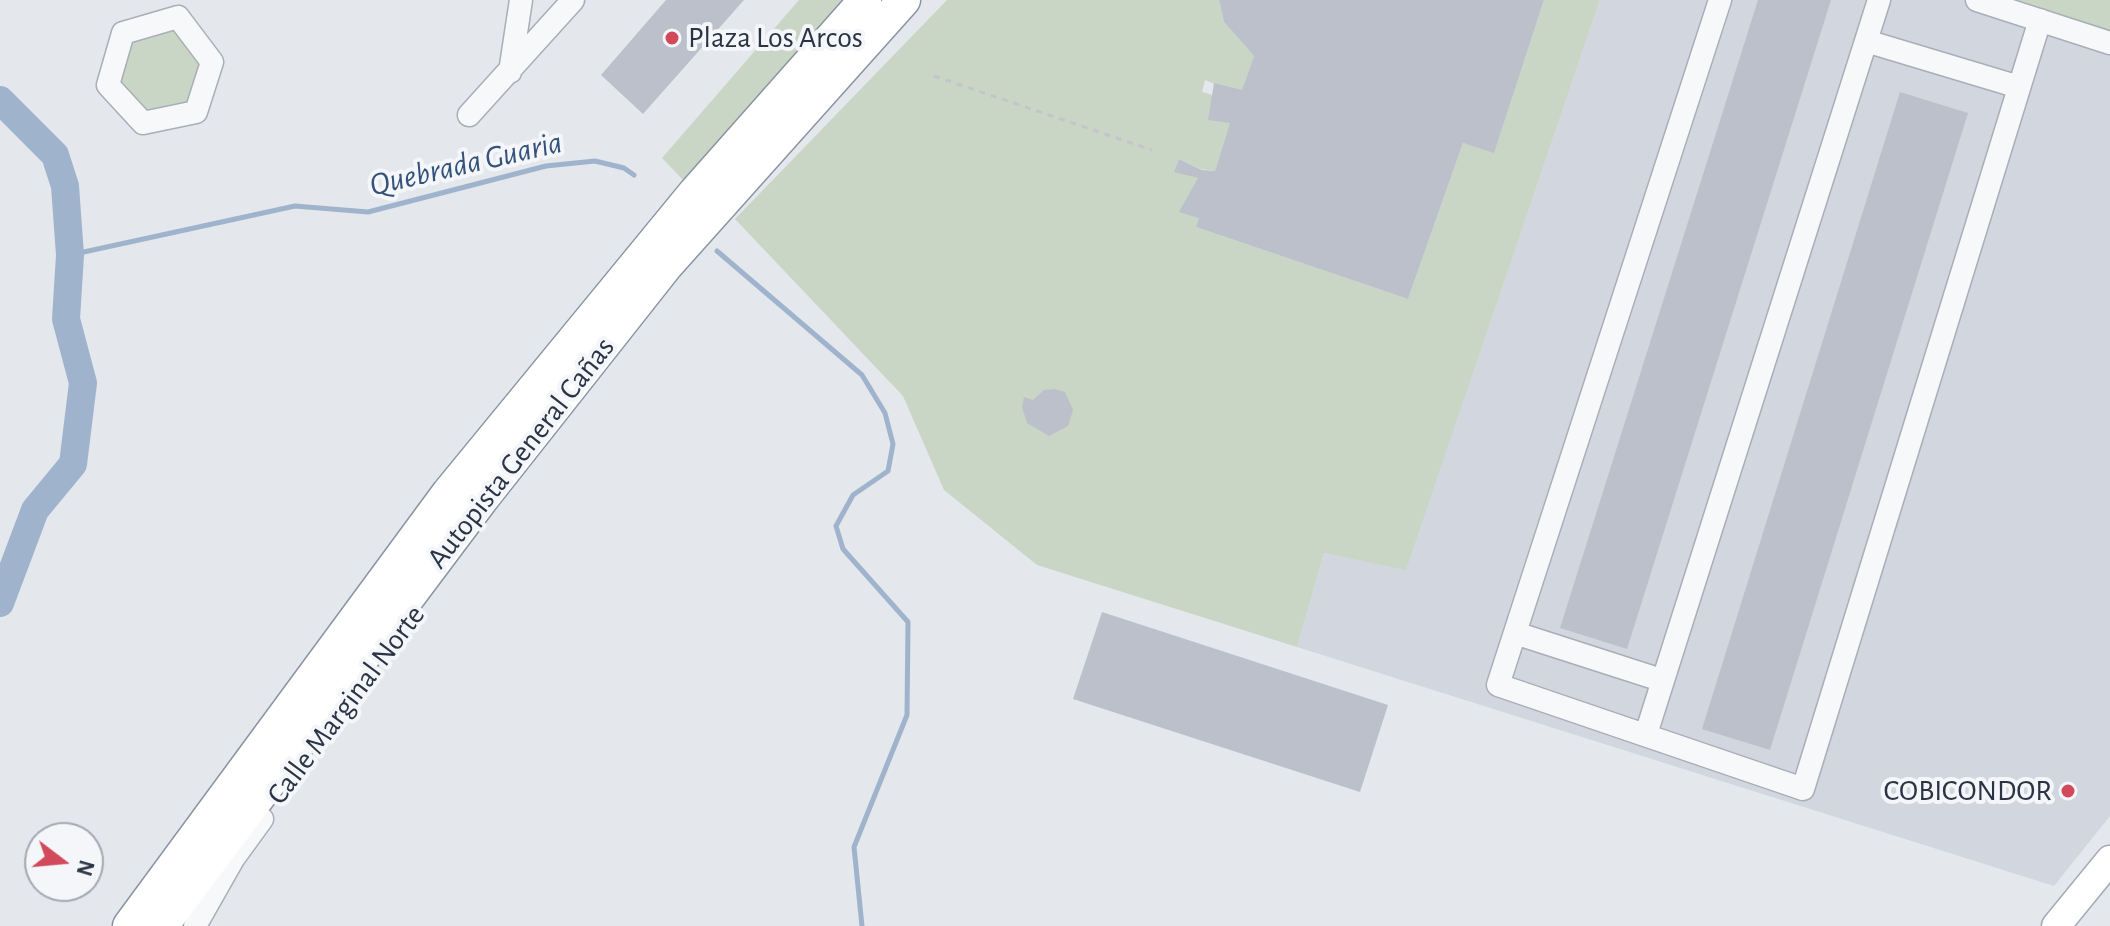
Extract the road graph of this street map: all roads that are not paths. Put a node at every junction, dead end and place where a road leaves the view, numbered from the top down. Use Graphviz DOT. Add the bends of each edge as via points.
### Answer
graph roads {
  1 [pos="521,0"];
  2 [pos="573,0"];
  3 [pos="904,0"];
  4 [pos="916,0"];
  5 [pos="1720,0"];
  6 [pos="1879,0"];
  7 [pos="1977,0"];
  8 [pos="860,3"];
  9 [pos="181,9"];
  10 [pos="2040,20"];
  11 [pos="1866,41"];
  12 [pos="2110,42"];
  13 [pos="510,74"];
  14 [pos="2019,87"];
  15 [pos="469,115"];
  16 [pos="715,208"];
  17 [pos="585,369"];
  18 [pos="1515,633"];
  19 [pos="1661,680"];
  20 [pos="1646,734"];
  21 [pos="2110,860"];
  22 [pos="176,863"];
  23 [pos="117,926"];
  24 [pos="129,926"];
  25 [pos="162,926"];
  26 [pos="195,926"];
  27 [pos="2056,926"];
  1 -- 13 [label="street"];
  2 -- 13 [label="street"];
  3 -- 16 [label="highway, Autopista General Cañas"];
  4 -- 16 [label="highway"];
  5 -- 18 [label="street"];
  6 -- 11 [label="street"];
  7 -- 10 [label="street"];
  8 -- 22 [label="highway, Autopista General Cañas" via="685,203 448,493"];
  9 -- 9 [label="street" via="123,33 108,85 143,123 196,112 212,62"];
  10 -- 12 [label="street"];
  10 -- 14 [label="street"];
  11 -- 14 [label="street"];
  11 -- 19 [label="street"];
  13 -- 15 [label="street"];
  14 -- 20 [label="street" via="1803,789"];
  16 -- 17 [label="highway, Autopista General Cañas"];
  17 -- 25 [label="highway, Autopista General Cañas"];
  17 -- 26 [label="street, Calle Marginal Norte" via="498,500 233,859"];
  18 -- 19 [label="street"];
  18 -- 20 [label="street" via="1498,685"];
  19 -- 20 [label="street"];
  21 -- 27 [label="main road"];
  22 -- 23 [label="street"];
  22 -- 24 [label="highway, Autopista General Cañas"];
}
